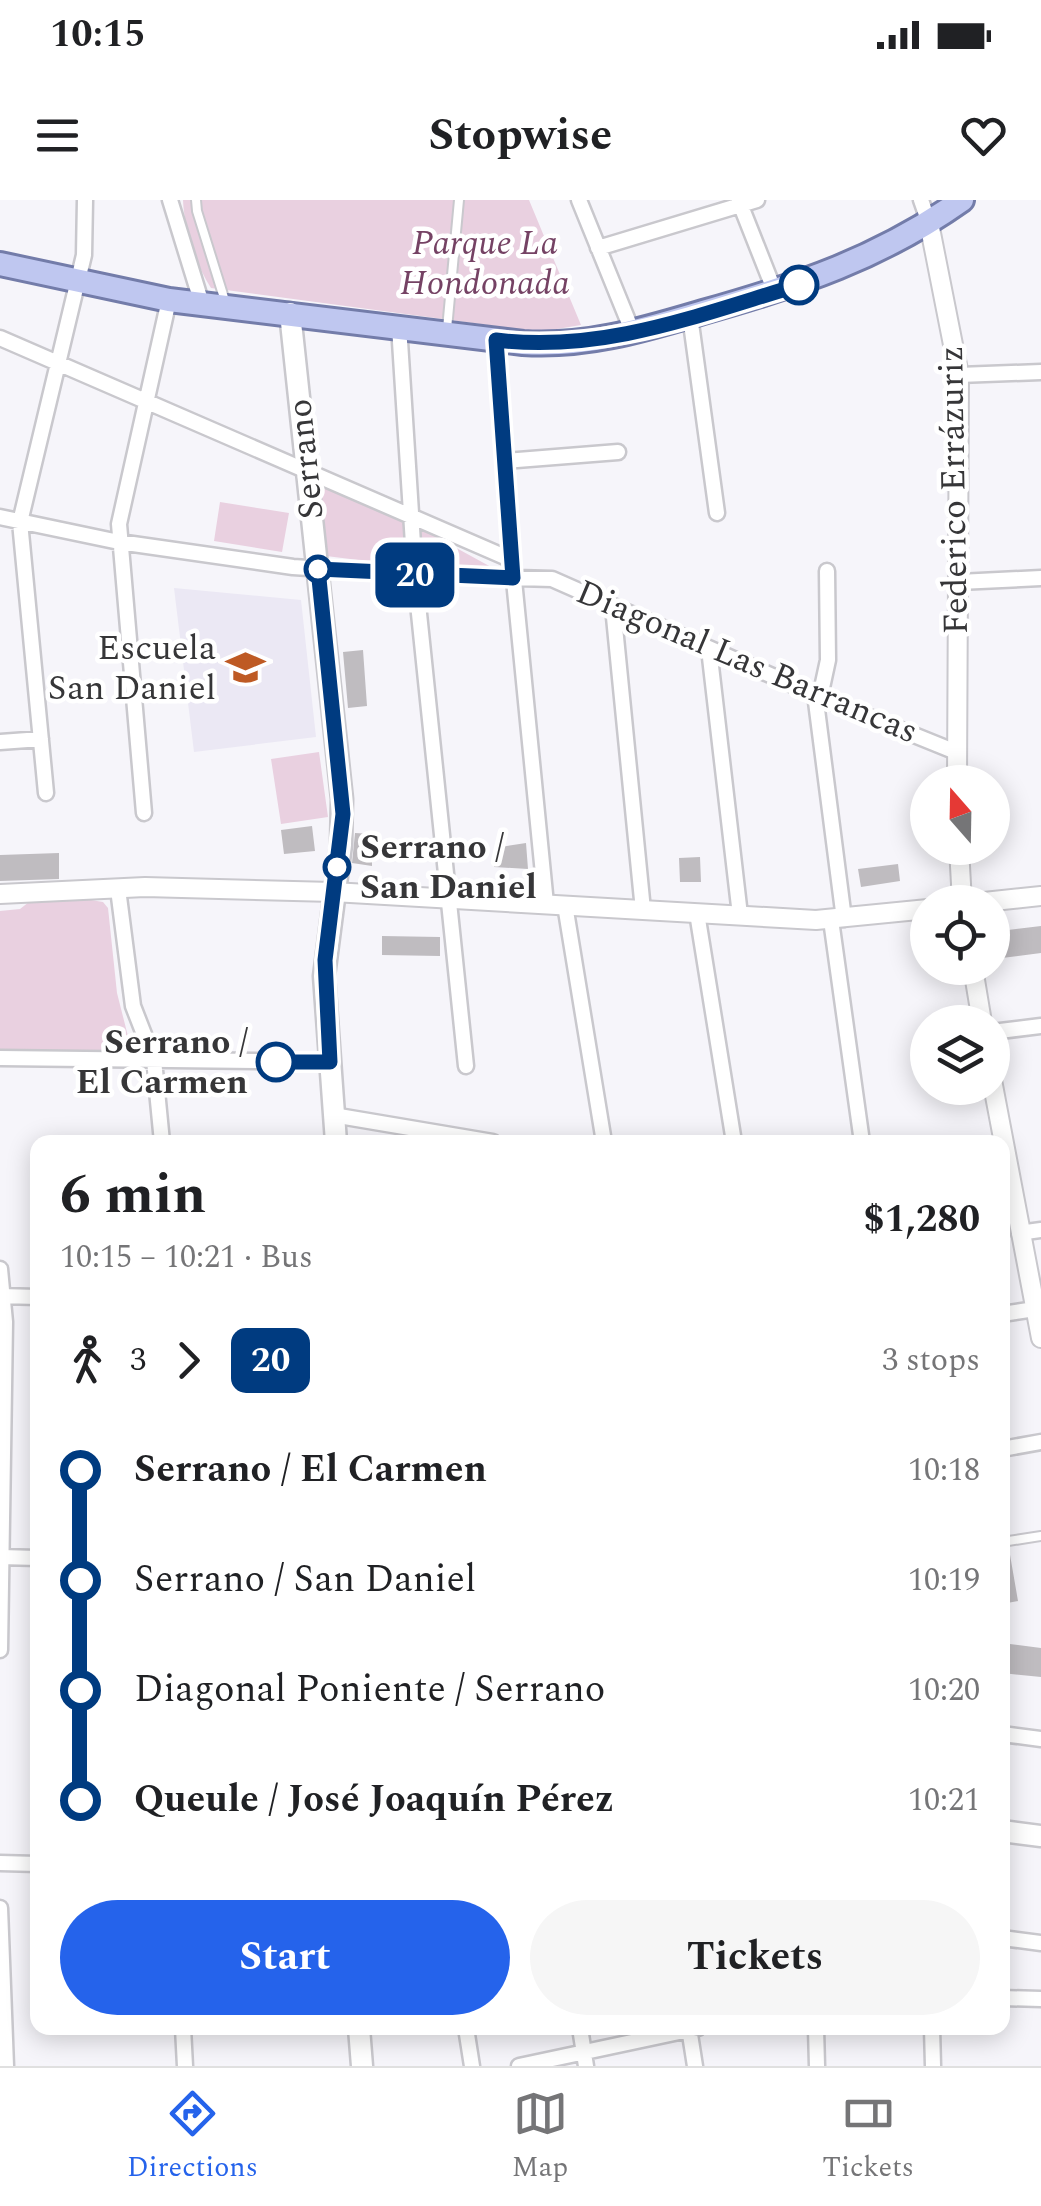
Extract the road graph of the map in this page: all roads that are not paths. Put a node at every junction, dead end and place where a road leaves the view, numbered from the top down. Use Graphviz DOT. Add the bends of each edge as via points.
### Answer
graph roads {
  1 [pos="85,200"];
  2 [pos="170,200"];
  3 [pos="196,200"];
  4 [pos="458,200"];
  5 [pos="579,200"];
  6 [pos="757,200"];
  7 [pos="921,200"];
  8 [pos="962,200"];
  9 [pos="740,203"];
  10 [pos="928,224"];
  11 [pos="598,248"];
  12 [pos="0,264"];
  13 [pos="78,282"];
  14 [pos="775,292"];
  15 [pos="169,300"];
  16 [pos="202,304"];
  17 [pos="227,307"];
  18 [pos="290,313"];
  19 [pos="690,316"];
  20 [pos="399,326"];
  21 [pos="633,333"];
  22 [pos="446,334"];
  23 [pos="0,338"];
  24 [pos="496,340"];
  25 [pos="56,362"];
  26 [pos="1041,372"];
  27 [pos="959,375"];
  28 [pos="145,401"];
  29 [pos="618,452"];
  30 [pos="505,462"];
  31 [pos="308,472"];
  32 [pos="717,513"];
  33 [pos="410,516"];
  34 [pos="0,517"];
  35 [pos="20,522"];
  36 [pos="119,542"];
  37 [pos="512,560"];
  38 [pos="318,569"];
  39 [pos="827,570"];
  40 [pos="415,575"];
  41 [pos="513,578"];
  42 [pos="1041,578"];
  43 [pos="958,582"];
  44 [pos="613,607"];
  45 [pos="710,649"];
  46 [pos="818,695"];
  47 [pos="41,739"];
  48 [pos="0,742"];
  49 [pos="956,752"];
  50 [pos="956,765"];
  51 [pos="46,793"];
  52 [pos="144,813"];
  53 [pos="118,889"];
  54 [pos="333,892"];
  55 [pos="0,894"];
  56 [pos="1041,896"];
  57 [pos="451,899"];
  58 [pos="1010,899"];
  59 [pos="555,905"];
  60 [pos="643,910"];
  61 [pos="910,911"];
  62 [pos="697,913"];
  63 [pos="740,916"];
  64 [pos="838,919"];
  65 [pos="1041,1026"];
  66 [pos="1010,1030"];
  67 [pos="0,1058"];
  68 [pos="154,1060"];
  69 [pos="330,1062"];
  70 [pos="466,1066"];
  71 [pos="995,1105"];
  72 [pos="334,1115"];
  73 [pos="161,1135"];
  74 [pos="335,1135"];
  75 [pos="452,1135"];
  76 [pos="603,1135"];
  77 [pos="733,1135"];
  78 [pos="861,1135"];
  79 [pos="999,1135"];
  80 [pos="1010,1198"];
  81 [pos="1041,1230"];
  82 [pos="1019,1232"];
  83 [pos="0,1269"];
  84 [pos="2,1296"];
  85 [pos="30,1297"];
  86 [pos="1035,1309"];
  87 [pos="1010,1313"];
  88 [pos="1041,1338"];
  89 [pos="1041,1442"];
  90 [pos="1010,1447"];
  91 [pos="1041,1536"];
  92 [pos="1010,1541"];
  93 [pos="1,1557"];
  94 [pos="30,1558"];
  95 [pos="0,1650"];
  96 [pos="1010,1735"];
  97 [pos="1041,1739"];
  98 [pos="1010,1832"];
  99 [pos="1041,1836"];
  100 [pos="0,1863"];
  101 [pos="30,1864"];
  102 [pos="0,1908"];
  103 [pos="1010,1939"];
  104 [pos="1041,1944"];
  105 [pos="1010,1998"];
  106 [pos="1041,2000"];
  107 [pos="183,2035"];
  108 [pos="359,2035"];
  109 [pos="467,2035"];
  110 [pos="668,2035"];
  111 [pos="693,2035"];
  112 [pos="816,2035"];
  113 [pos="932,2035"];
  114 [pos="584,2059"];
  115 [pos="6,2066"];
  116 [pos="185,2066"];
  117 [pos="362,2066"];
  118 [pos="472,2066"];
  119 [pos="519,2066"];
  120 [pos="695,2066"];
  121 [pos="817,2066"];
  122 [pos="932,2066"];
  1 -- 13 [label="street"];
  2 -- 16 [label="street"];
  3 -- 17 [label="lane"];
  4 -- 22 [label="lane"];
  5 -- 11 [label="street"];
  6 -- 9 [label="street"];
  7 -- 10 [label="street, Federico Errázuriz"];
  8 -- 10 [label="main road"];
  9 -- 11 [label="street"];
  9 -- 14 [label="street"];
  10 -- 14 [label="main road"];
  10 -- 27 [label="street, Federico Errázuriz"];
  11 -- 21 [label="street"];
  12 -- 13 [label="main road"];
  13 -- 15 [label="main road"];
  13 -- 25 [label="street"];
  14 -- 19 [label="main road"];
  15 -- 16 [label="main road"];
  15 -- 28 [label="street"];
  16 -- 17 [label="main road"];
  17 -- 18 [label="main road"];
  18 -- 20 [label="main road"];
  18 -- 31 [label="main road, Serrano"];
  19 -- 21 [label="main road"];
  19 -- 32 [label="street"];
  20 -- 22 [label="main road"];
  20 -- 33 [label="street"];
  21 -- 24 [label="main road" via="565,344"];
  22 -- 24 [label="main road"];
  23 -- 25 [label="street"];
  24 -- 30 [label="street"];
  25 -- 28 [label="street"];
  25 -- 35 [label="street"];
  26 -- 27 [label="street"];
  27 -- 43 [label="street, Federico Errázuriz"];
  28 -- 31 [label="street"];
  28 -- 36 [label="street"];
  29 -- 30 [label="street"];
  30 -- 37 [label="street"];
  31 -- 33 [label="street"];
  31 -- 38 [label="main road, Serrano"];
  33 -- 37 [label="street"];
  33 -- 40 [label="street"];
  34 -- 35 [label="street, Diagonal Las Barrancas"];
  35 -- 36 [label="street, Diagonal Las Barrancas"];
  35 -- 47 [label="street"];
  36 -- 38 [label="street, Diagonal Las Barrancas"];
  36 -- 52 [label="street"];
  37 -- 41 [label="street"];
  38 -- 40 [label="street, Diagonal Las Barrancas"];
  38 -- 54 [label="main road, Serrano" via="342,799"];
  39 -- 46 [label="street" via="828,660"];
  40 -- 41 [label="street, Diagonal Las Barrancas"];
  40 -- 57 [label="street"];
  41 -- 44 [label="street, Diagonal Las Barrancas" via="552,578"];
  41 -- 59 [label="street"];
  42 -- 43 [label="street"];
  43 -- 49 [label="street, Federico Errázuriz"];
  44 -- 45 [label="street, Diagonal Las Barrancas"];
  44 -- 60 [label="street"];
  45 -- 46 [label="street, Diagonal Las Barrancas"];
  45 -- 63 [label="street"];
  46 -- 49 [label="street, Diagonal Las Barrancas"];
  46 -- 64 [label="street"];
  47 -- 48 [label="street"];
  47 -- 51 [label="street"];
  49 -- 50 [label="street, Federico Errázuriz"];
  53 -- 54 [label="street"];
  53 -- 55 [label="street"];
  53 -- 68 [label="street" via="132,1006"];
  54 -- 57 [label="street"];
  54 -- 69 [label="main road, Serrano" via="324,976"];
  56 -- 58 [label="street"];
  57 -- 59 [label="street"];
  57 -- 70 [label="street"];
  59 -- 60 [label="street"];
  59 -- 76 [label="street"];
  60 -- 62 [label="street"];
  61 -- 64 [label="street"];
  62 -- 63 [label="street"];
  62 -- 77 [label="street"];
  63 -- 64 [label="street"];
  64 -- 78 [label="street"];
  65 -- 66 [label="street"];
  67 -- 68 [label="street"];
  68 -- 69 [label="street"];
  68 -- 73 [label="street"];
  69 -- 72 [label="main road, Serrano"];
  71 -- 79 [label="street"];
  72 -- 74 [label="main road, Serrano"];
  72 -- 75 [label="street"];
  80 -- 82 [label="street"];
  81 -- 82 [label="street"];
  82 -- 86 [label="street"];
  83 -- 84 [label="street"];
  84 -- 85 [label="street"];
  84 -- 93 [label="street"];
  86 -- 87 [label="street"];
  86 -- 88 [label="street"];
  89 -- 90 [label="street"];
  91 -- 92 [label="lane"];
  93 -- 94 [label="street"];
  93 -- 95 [label="street"];
  96 -- 97 [label="street"];
  98 -- 99 [label="main road"];
  100 -- 101 [label="street"];
  102 -- 115 [label="street"];
  103 -- 104 [label="street"];
  105 -- 106 [label="street"];
  107 -- 116 [label="street"];
  108 -- 117 [label="main road"];
  109 -- 118 [label="street"];
  110 -- 114 [label="street"];
  111 -- 120 [label="street"];
  112 -- 121 [label="street"];
  113 -- 122 [label="street"];
  114 -- 119 [label="street"];
}
